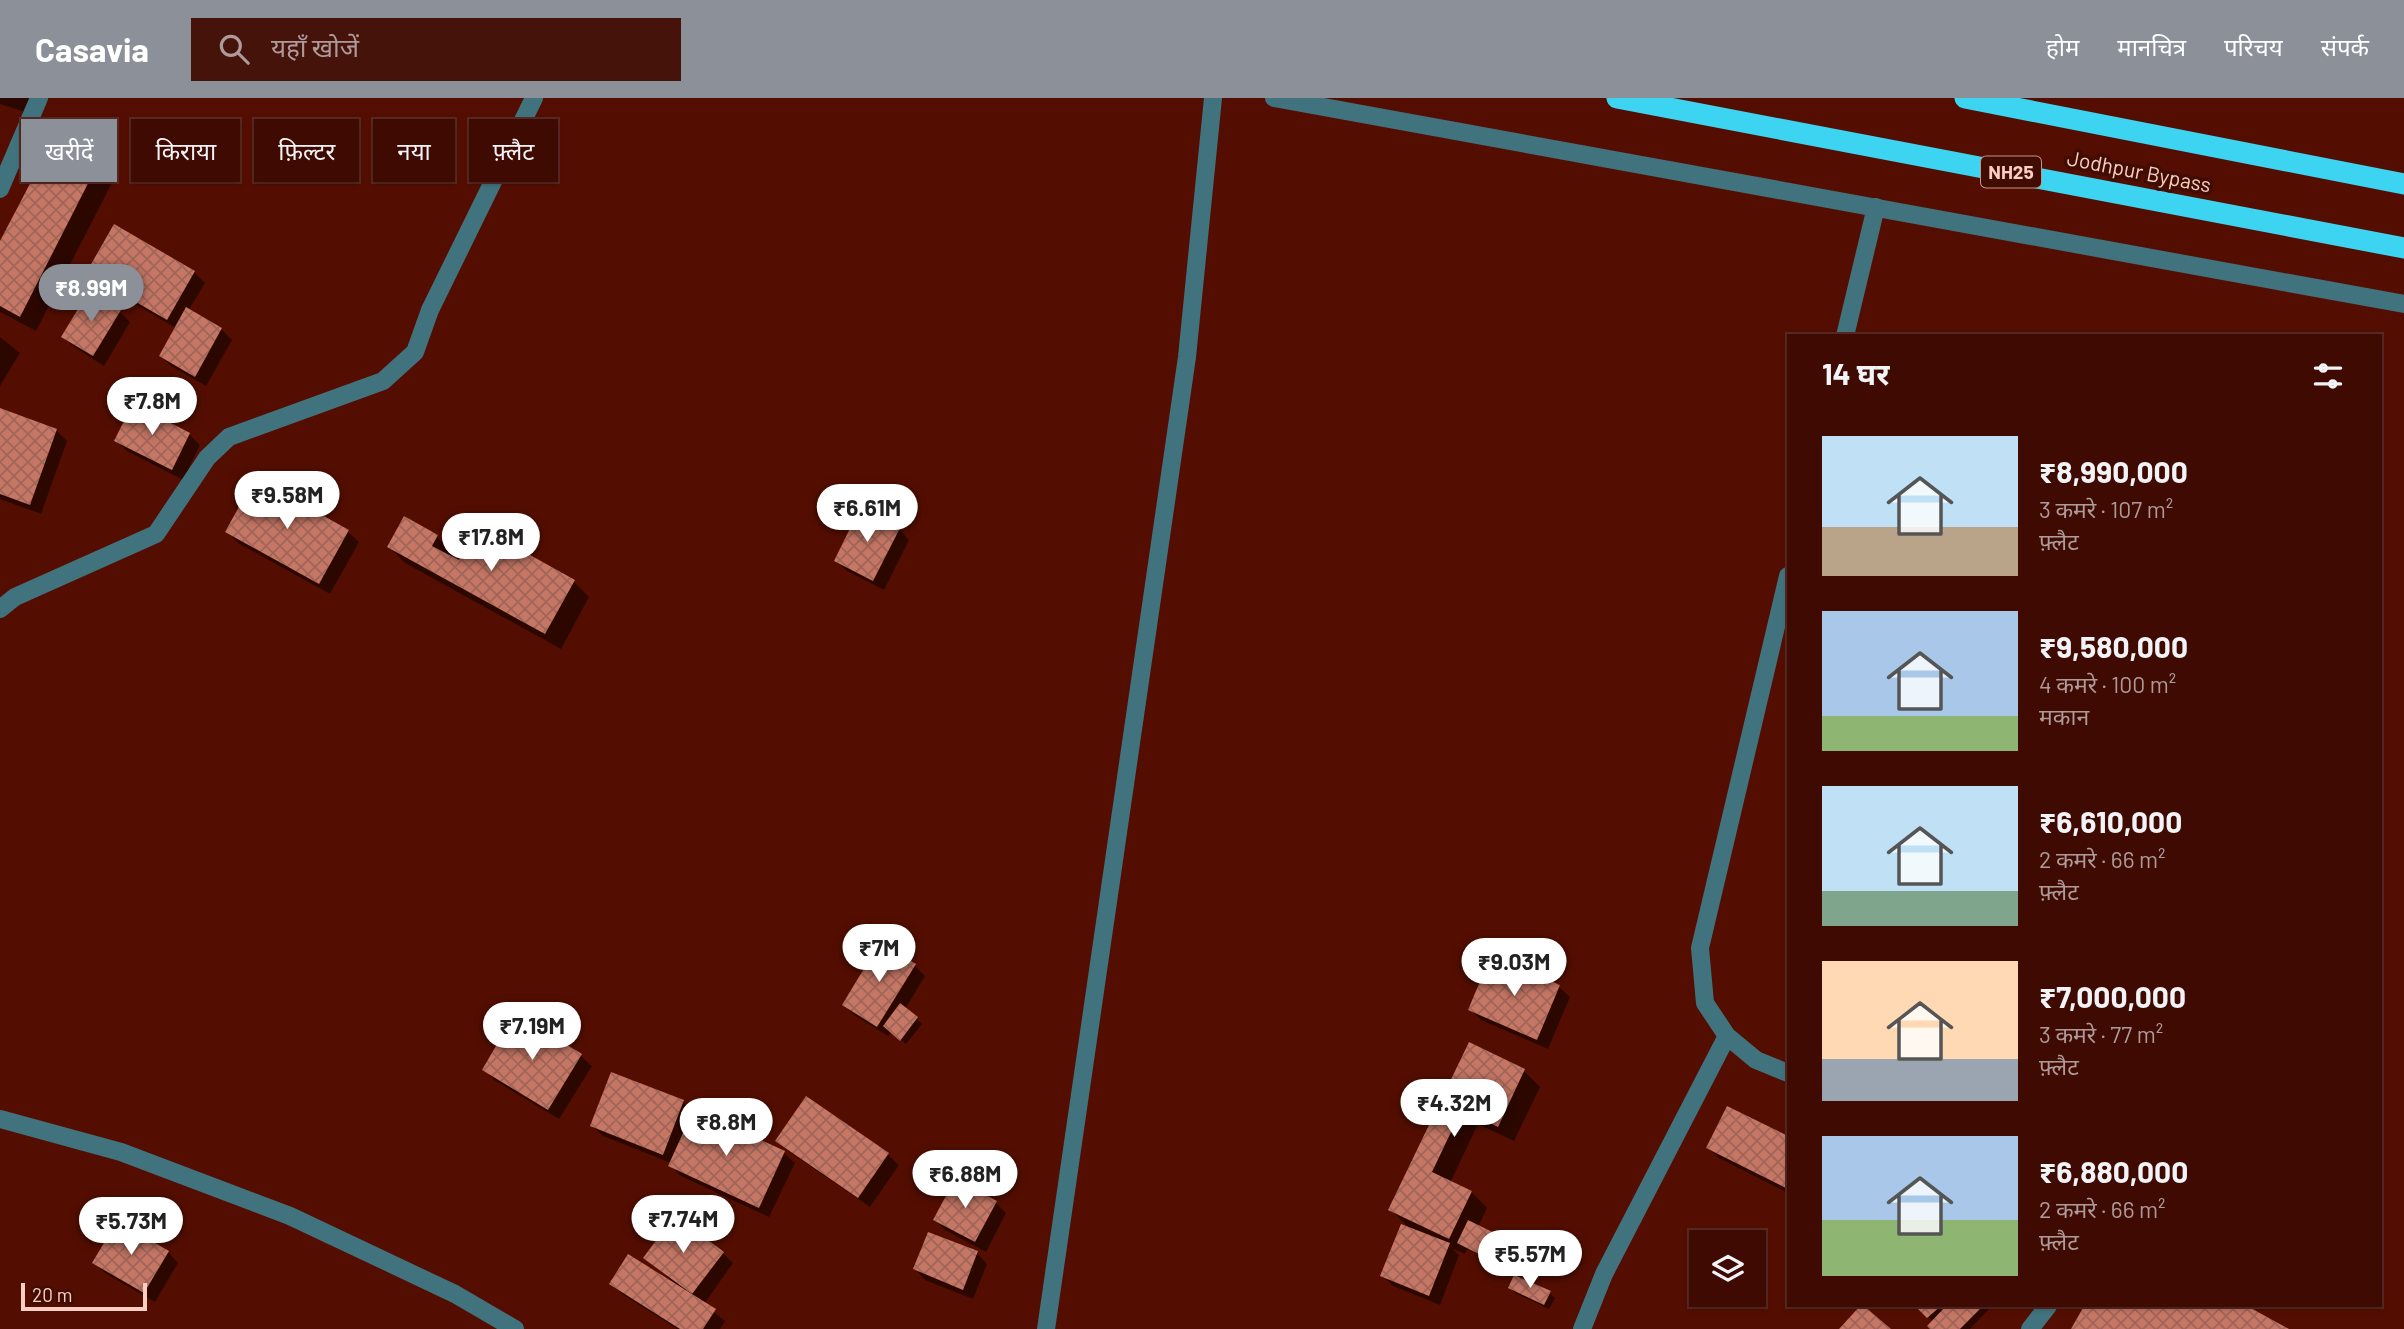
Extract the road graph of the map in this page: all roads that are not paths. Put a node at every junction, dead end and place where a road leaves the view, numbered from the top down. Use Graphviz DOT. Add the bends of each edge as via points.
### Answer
graph roads {
  1 [pos="39,98"];
  2 [pos="534,98"];
  3 [pos="1213,98"];
  4 [pos="1274,98"];
  5 [pos="1617,98"];
  6 [pos="1965,98"];
  7 [pos="2404,184"];
  8 [pos="0,189"];
  9 [pos="1876,207"];
  10 [pos="2404,248"];
  11 [pos="2404,304"];
  12 [pos="1845,334"];
  13 [pos="1787,580"];
  14 [pos="0,609"];
  15 [pos="1727,1036"];
  16 [pos="1787,1073"];
  17 [pos="0,1119"];
  18 [pos="2047,1307"];
  19 [pos="515,1329"];
  20 [pos="1046,1329"];
  21 [pos="1582,1329"];
  22 [pos="2030,1329"];
  1 -- 8 [label="street"];
  2 -- 14 [label="street" via="430,310 415,352 383,381 229,436 207,458 156,534 15,597"];
  3 -- 20 [label="street" via="1187,357"];
  4 -- 9 [label="street"];
  5 -- 10 [label="highway, Jodhpur Bypass / NH25"];
  6 -- 7 [label="highway, Jodhpur Bypass"];
  9 -- 11 [label="street"];
  9 -- 12 [label="street"];
  13 -- 15 [label="street" via="1700,948 1705,1003"];
  15 -- 16 [label="street" via="1756,1060"];
  15 -- 21 [label="street" via="1604,1274"];
  17 -- 19 [label="street" via="121,1152 290,1216 455,1294"];
  18 -- 22 [label="street"];
}
